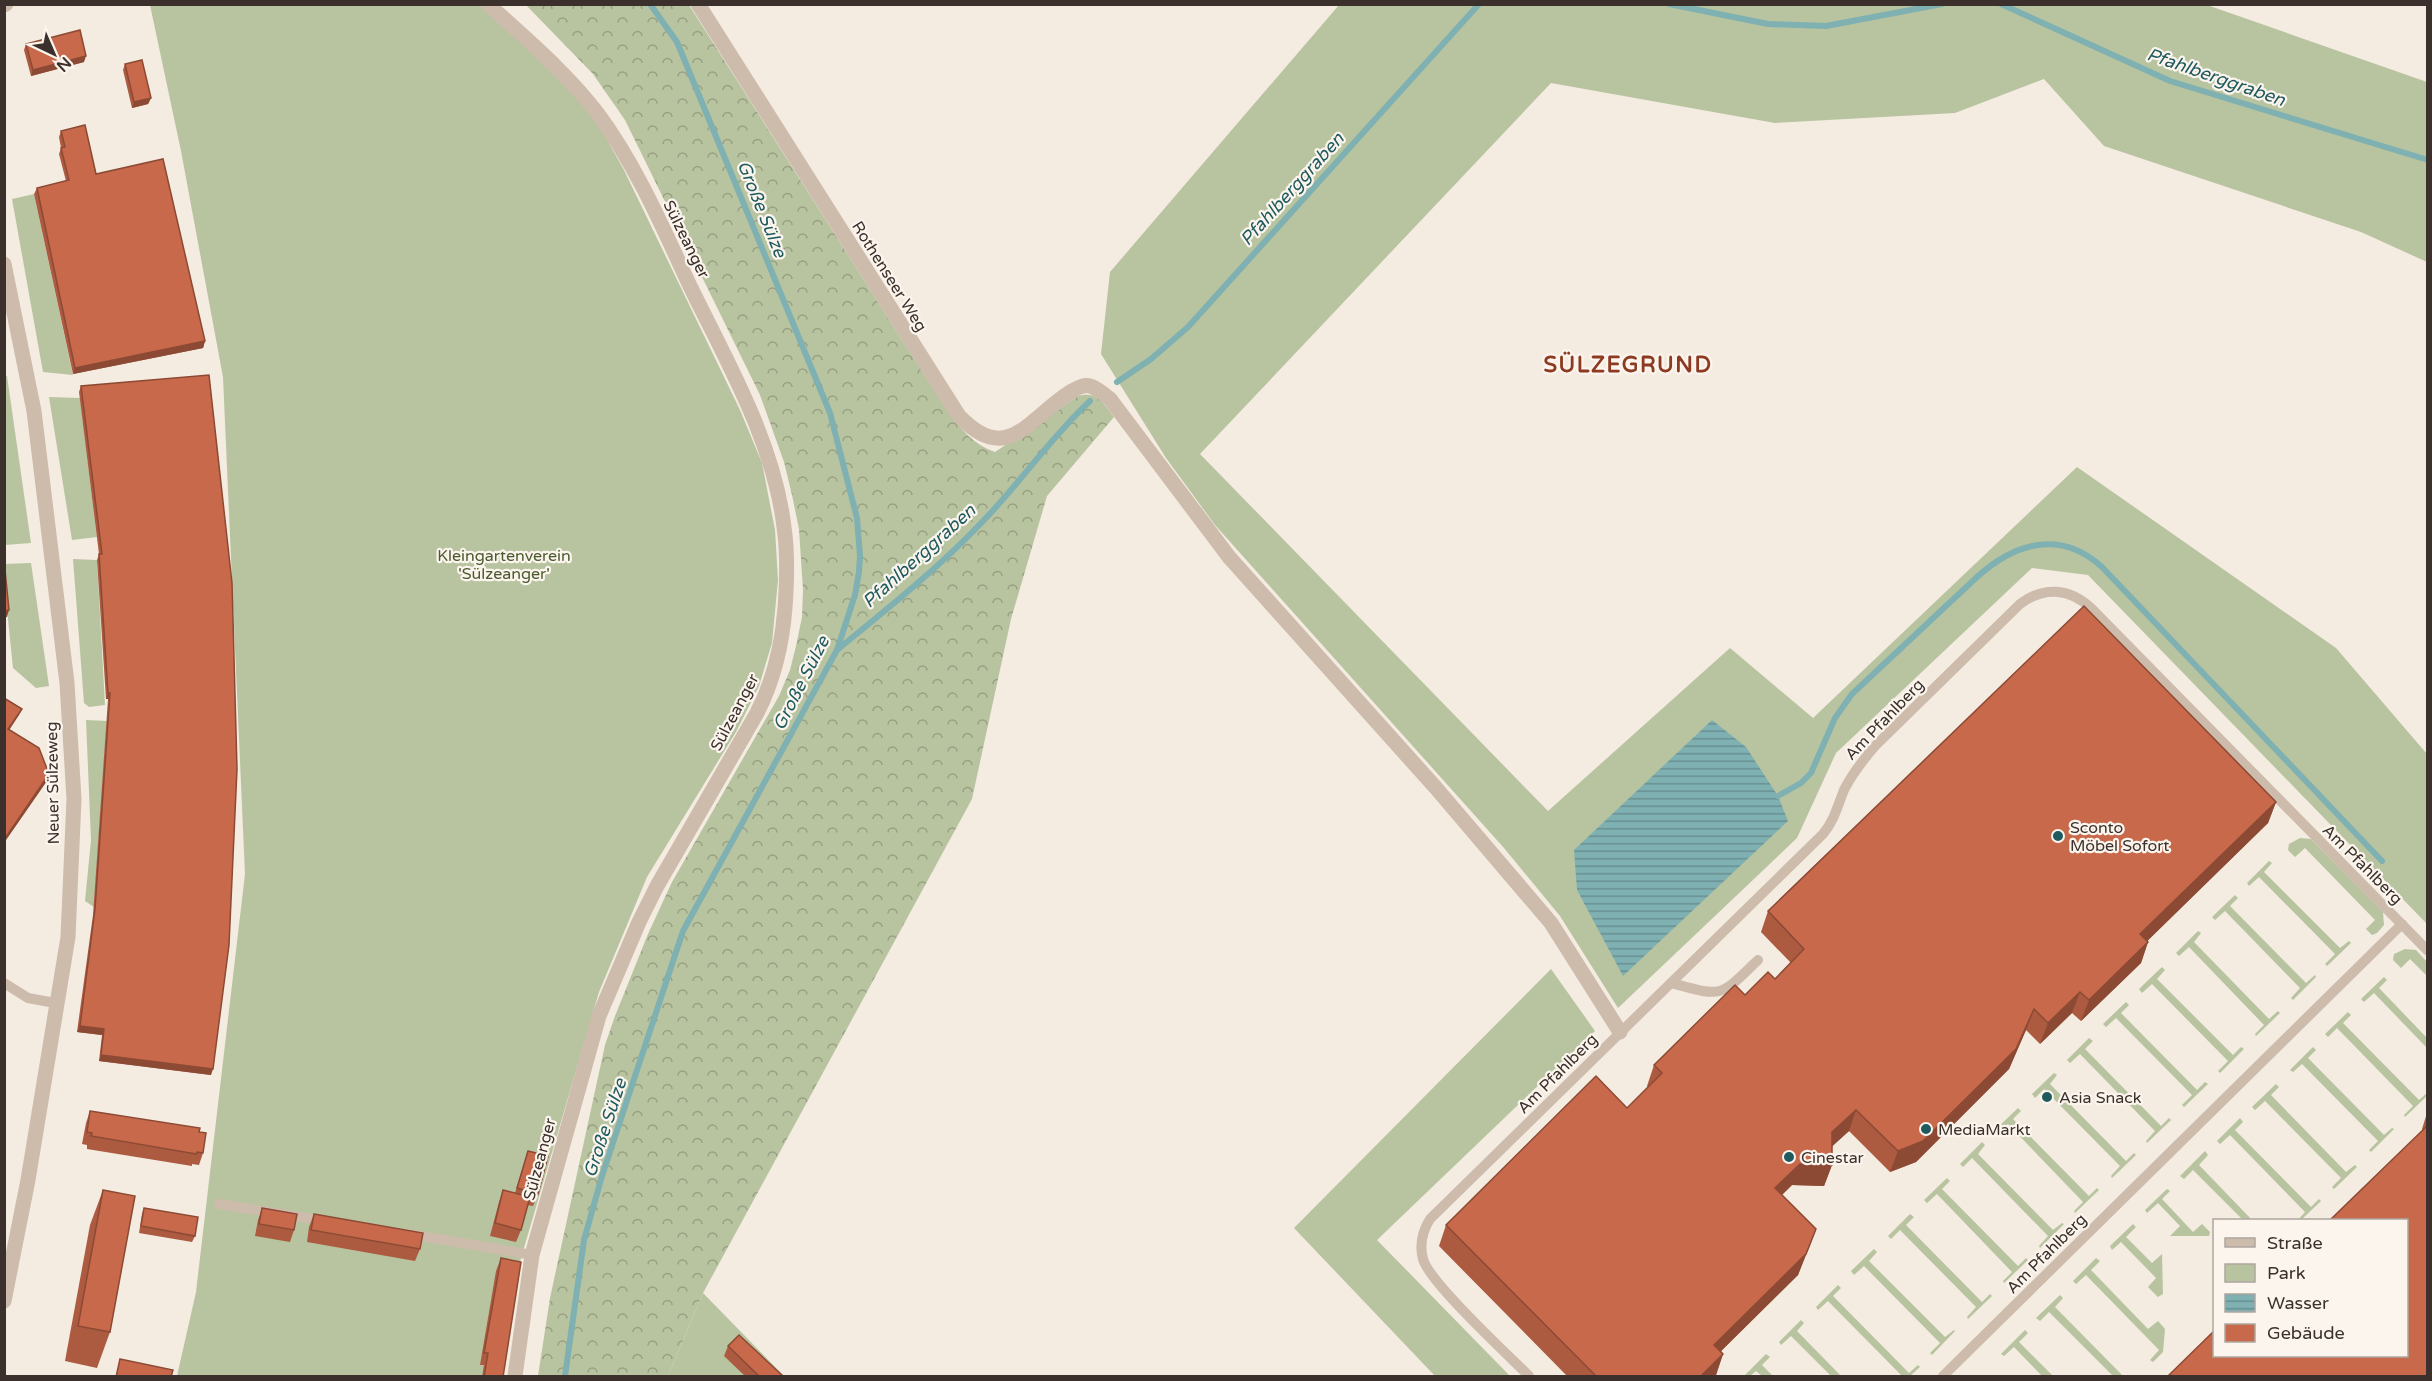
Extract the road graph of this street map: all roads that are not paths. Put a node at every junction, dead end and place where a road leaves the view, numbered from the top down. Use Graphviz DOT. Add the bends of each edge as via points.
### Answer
graph roads {
  1 [pos="488,4"];
  2 [pos="698,4"];
  3 [pos="4,264"];
  4 [pos="2402,924"];
  5 [pos="2427,951"];
  6 [pos="1758,960"];
  7 [pos="4,983"];
  8 [pos="1671,983"];
  9 [pos="55,1003"];
  10 [pos="1620,1032"];
  11 [pos="219,1204"];
  12 [pos="334,1222"];
  13 [pos="403,1233"];
  14 [pos="532,1255"];
  15 [pos="4,1301"];
  16 [pos="515,1377"];
  17 [pos="1529,1377"];
  18 [pos="1943,1377"];
  1 -- 14 [label="street, Sülzeanger" via="583,96 609,129 632,169 745,401 777,493 786,551 783,624 770,685 657,886 607,994"];
  2 -- 10 [label="street, Rothenseer Weg" via="950,406 968,426 986,438 999,439 1017,433 1082,386 1092,387 1108,398 1229,557 1543,914"];
  3 -- 9 [label="street, Neuer Sülzeweg" via="34,411 67,683 74,799 68,937"];
  4 -- 5 [label="lane, Am Pfahlberg"];
  4 -- 8 [label="lane, Am Pfahlberg" via="2091,608 2073,595 2055,590 2036,594 2020,604 1875,746 1856,770 1823,834"];
  4 -- 18 [label="lane, Am Pfahlberg"];
  6 -- 8 [label="lane" via="1722,991 1707,992"];
  7 -- 9 [label="lane" via="28,998"];
  8 -- 10 [label="lane, Am Pfahlberg"];
  9 -- 15 [label="street, Neuer Sülzeweg" via="28,1180"];
  10 -- 17 [label="lane, Am Pfahlberg" via="1435,1214 1421,1238 1423,1259 1431,1275"];
  11 -- 12 [label="lane"];
  13 -- 14 [label="lane"];
  14 -- 16 [label="street, Sülzeanger"];
}
